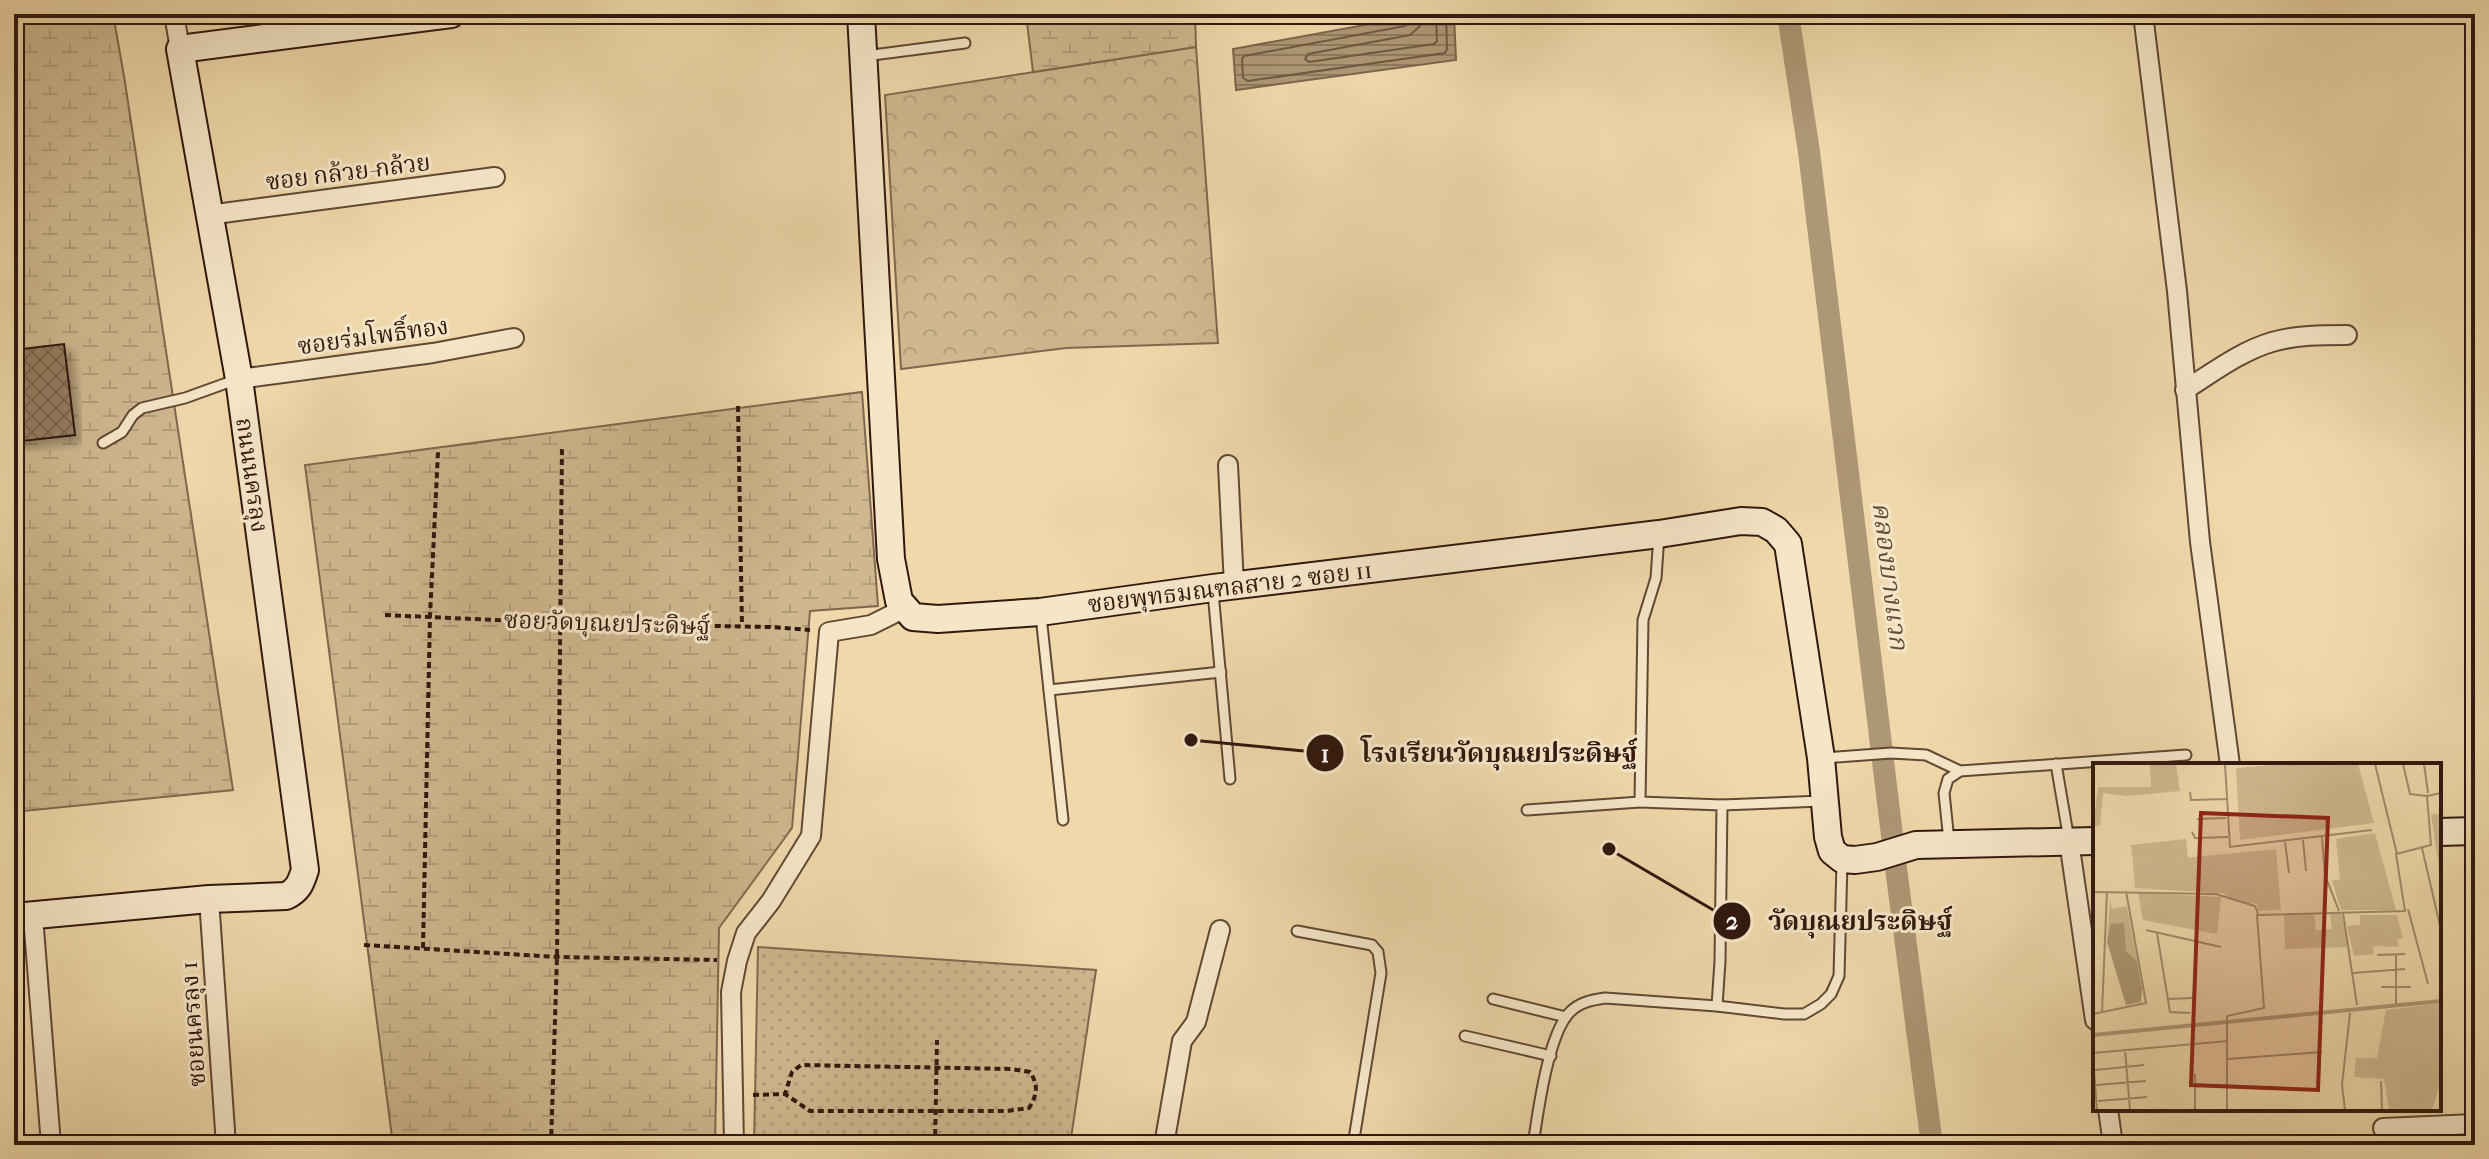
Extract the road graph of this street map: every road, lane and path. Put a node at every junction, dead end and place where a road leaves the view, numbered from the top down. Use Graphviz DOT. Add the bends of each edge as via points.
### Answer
graph roads {
  1 [pos="174,14"];
  2 [pos="451,14"];
  3 [pos="861,14"];
  4 [pos="2143,14"];
  5 [pos="965,43"];
  6 [pos="180,49"];
  7 [pos="863,56"];
  8 [pos="495,177"];
  9 [pos="208,215"];
  10 [pos="2347,335"];
  11 [pos="514,338"];
  12 [pos="239,379"];
  13 [pos="2185,390"];
  14 [pos="738,406"];
  15 [pos="103,443"];
  16 [pos="562,446"];
  17 [pos="438,452"];
  18 [pos="1228,465"];
  19 [pos="1659,534"];
  20 [pos="1223,587"];
  21 [pos="905,608"];
  22 [pos="1040,612"];
  23 [pos="385,615"];
  24 [pos="430,616"];
  25 [pos="562,623"];
  26 [pos="742,626"];
  27 [pos="829,632"];
  28 [pos="1221,672"];
  29 [pos="1049,690"];
  30 [pos="2186,755"];
  31 [pos="1821,758"];
  32 [pos="2230,763"];
  33 [pos="2056,764"];
  34 [pos="1960,771"];
  35 [pos="1230,779"];
  36 [pos="1825,801"];
  37 [pos="1640,802"];
  38 [pos="1722,805"];
  39 [pos="1527,810"];
  40 [pos="1063,820"];
  41 [pos="2475,831"];
  42 [pos="2441,832"];
  43 [pos="2082,841"];
  44 [pos="1950,845"];
  45 [pos="1842,859"];
  46 [pos="209,899"];
  47 [pos="23,916"];
  48 [pos="1220,930"];
  49 [pos="1297,931"];
  50 [pos="364,945"];
  51 [pos="423,948"];
  52 [pos="557,957"];
  53 [pos="737,961"];
  54 [pos="2093,992"];
  55 [pos="1493,999"];
  56 [pos="1717,1006"];
  57 [pos="1566,1017"];
  58 [pos="1465,1036"];
  59 [pos="937,1040"];
  60 [pos="1551,1056"];
  61 [pos="937,1068"];
  62 [pos="785,1094"];
  63 [pos="735,1096"];
  64 [pos="936,1111"];
  65 [pos="2108,1111"];
  66 [pos="2475,1124"];
  67 [pos="2383,1128"];
  68 [pos="51,1145"];
  69 [pos="226,1145"];
  70 [pos="551,1145"];
  71 [pos="734,1145"];
  72 [pos="935,1145"];
  73 [pos="1164,1145"];
  74 [pos="1353,1145"];
  75 [pos="1533,1145"];
  76 [pos="2113,1145"];
  1 -- 6 [label="street"];
  2 -- 6 [label="street"];
  3 -- 7 [label="street"];
  4 -- 13 [label="street"];
  5 -- 7 [label="lane"];
  6 -- 9 [label="street, ถนนนครลุง"];
  7 -- 21 [label="street" via="891,559"];
  8 -- 9 [label="street, ซอย กล้วย-กล้วย"];
  9 -- 12 [label="street, ถนนนครลุง"];
  10 -- 13 [label="street" via="2272,342"];
  11 -- 12 [label="street, ซอยร่มโพธิ์ทอง"];
  12 -- 15 [label="lane" via="142,408 122,432"];
  12 -- 46 [label="street, ถนนนครลุง" via="305,870 300,885 286,896"];
  13 -- 32 [label="street"];
  14 -- 26 [label="path"];
  16 -- 25 [label="path"];
  17 -- 24 [label="path"];
  18 -- 20 [label="street"];
  19 -- 20 [label="street, ซอยพุทธมณฑลสาย 2 ซอย 11"];
  19 -- 31 [label="street, ซอยพุทธมณฑลสาย 2 ซอย 11" via="1762,522 1788,544"];
  19 -- 37 [label="lane" via="1656,578 1643,620"];
  20 -- 22 [label="street, ซอยพุทธมณฑลสาย 2 ซอย 11"];
  20 -- 28 [label="lane"];
  21 -- 22 [label="street, ซอยพุทธมณฑลสาย 2 ซอย 11" via="913,617 938,619"];
  21 -- 27 [label="street" via="871,625"];
  22 -- 29 [label="lane"];
  23 -- 24 [label="path, ซอยวัดบุณยประดิษฐ์"];
  24 -- 25 [label="path, ซอยวัดบุณยประดิษฐ์"];
  24 -- 51 [label="path"];
  25 -- 26 [label="path, ซอยวัดบุณยประดิษฐ์"];
  25 -- 52 [label="path"];
  26 -- 27 [label="path, ซอยวัดบุณยประดิษฐ์"];
  27 -- 53 [label="street" via="811,836 746,933"];
  28 -- 29 [label="lane"];
  28 -- 35 [label="lane"];
  29 -- 40 [label="lane"];
  30 -- 33 [label="lane"];
  31 -- 34 [label="lane" via="1926,755"];
  31 -- 36 [label="street, ซอยพุทธมณฑลสาย 2 ซอย 11"];
  33 -- 34 [label="lane"];
  33 -- 43 [label="lane"];
  34 -- 44 [label="lane" via="1948,779 1944,793"];
  36 -- 38 [label="lane"];
  36 -- 45 [label="street, ซอยพุทธมณฑลสาย 2 ซอย 11" via="1832,851"];
  37 -- 38 [label="lane"];
  37 -- 39 [label="lane"];
  38 -- 56 [label="lane"];
  41 -- 42 [label="street"];
  43 -- 44 [label="street"];
  43 -- 54 [label="street"];
  44 -- 45 [label="street" via="1916,845 1877,857"];
  45 -- 56 [label="lane" via="1839,976 1831,994 1804,1014"];
  46 -- 47 [label="street, ถนนนครลุง"];
  46 -- 69 [label="street, ซอยนครลุง 1"];
  47 -- 68 [label="street"];
  48 -- 73 [label="street" via="1196,1022 1182,1041"];
  49 -- 74 [label="lane" via="1372,945 1378,952 1381,973"];
  50 -- 51 [label="path"];
  51 -- 52 [label="path"];
  52 -- 53 [label="path"];
  52 -- 70 [label="path"];
  53 -- 63 [label="street" via="731,992"];
  55 -- 57 [label="lane"];
  56 -- 57 [label="lane" via="1605,998 1589,1000"];
  57 -- 60 [label="lane" via="1554,1036"];
  58 -- 60 [label="lane"];
  59 -- 61 [label="path"];
  60 -- 75 [label="lane"];
  61 -- 62 [label="path" via="801,1065 792,1072"];
  61 -- 64 [label="path"];
  61 -- 64 [label="path" via="1030,1072 1037,1096 1029,1108"];
  62 -- 63 [label="path"];
  62 -- 64 [label="path" via="810,1111"];
  63 -- 71 [label="street"];
  64 -- 72 [label="path"];
  65 -- 76 [label="street"];
  66 -- 67 [label="street"];
}
